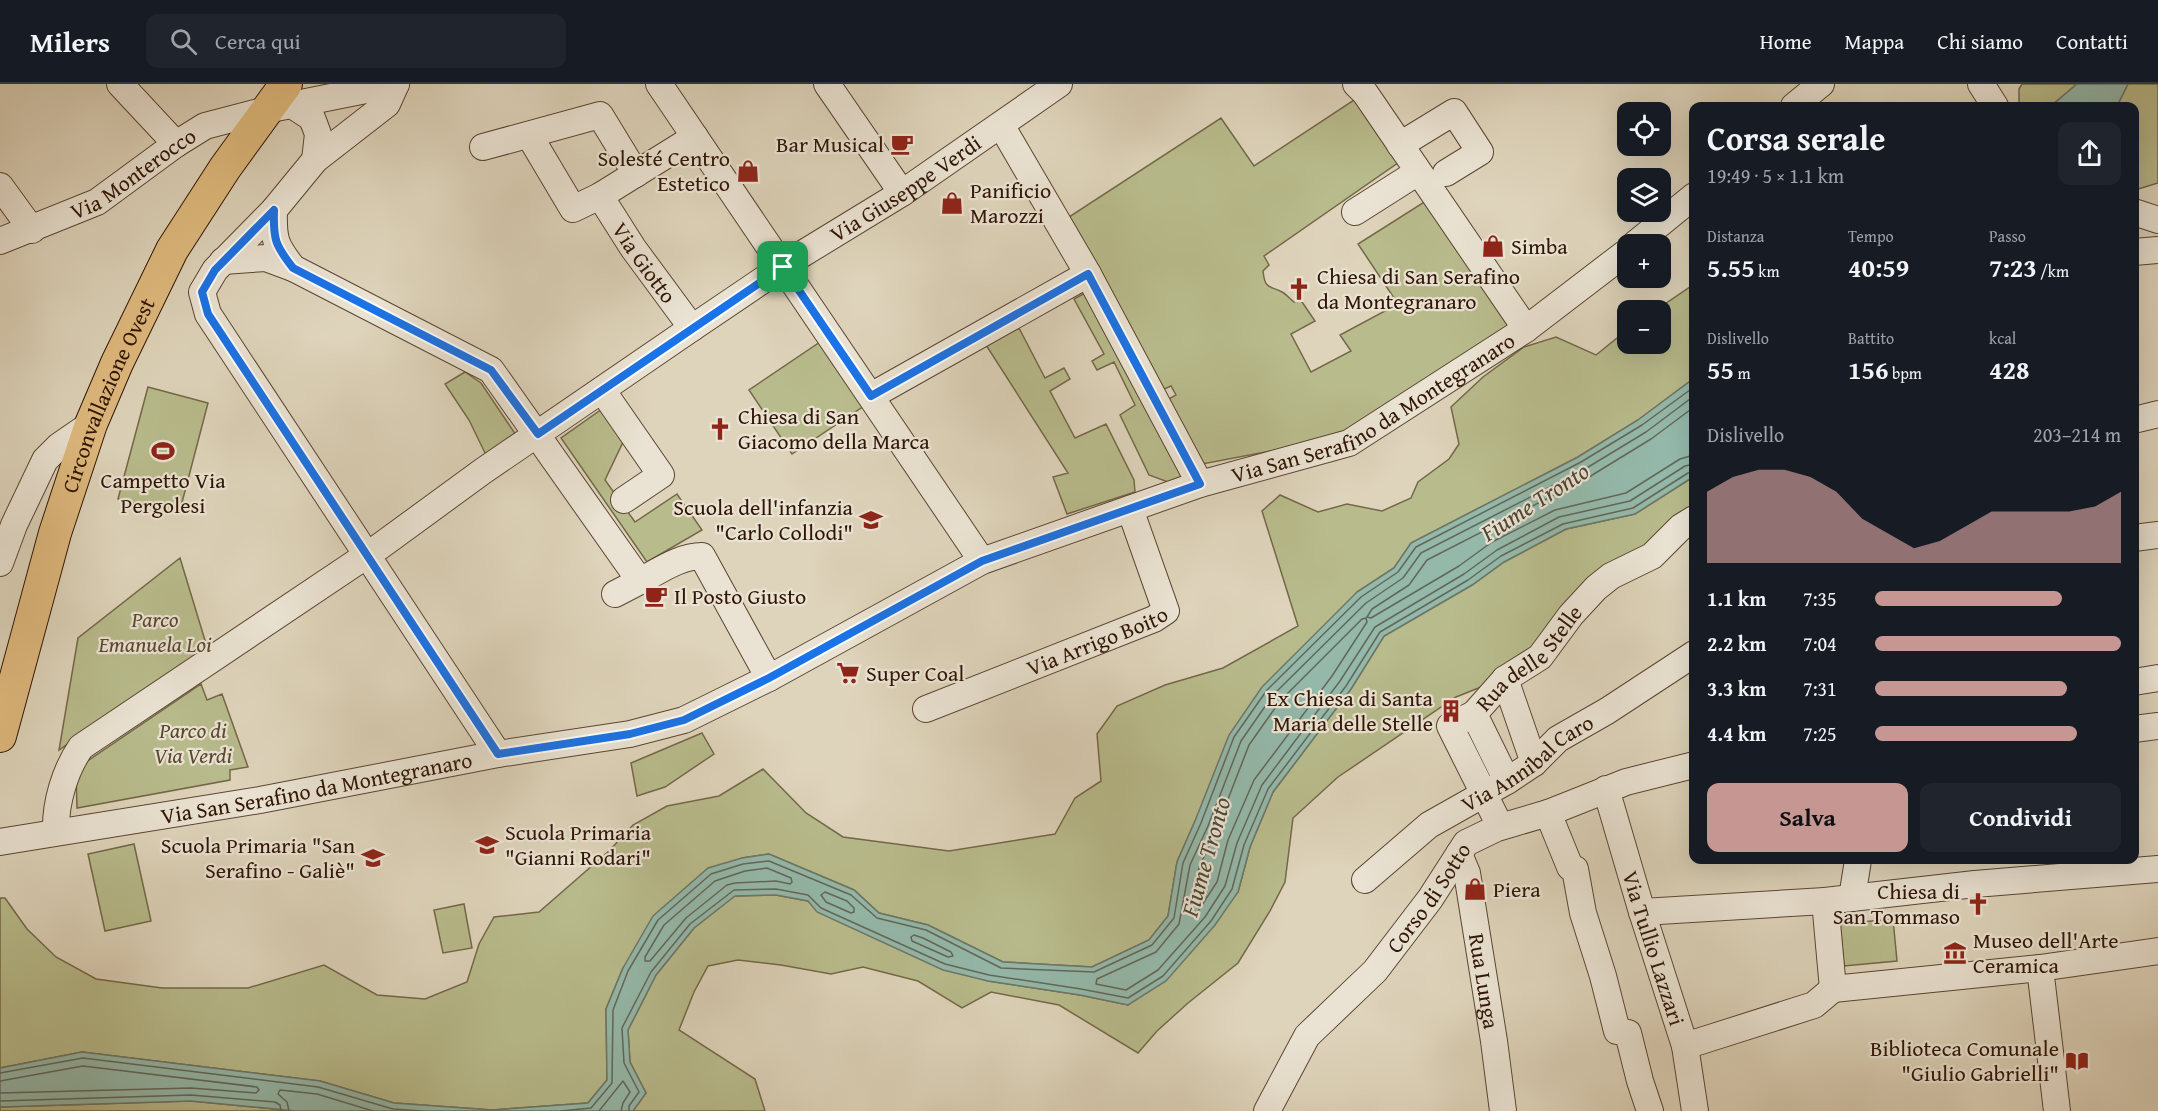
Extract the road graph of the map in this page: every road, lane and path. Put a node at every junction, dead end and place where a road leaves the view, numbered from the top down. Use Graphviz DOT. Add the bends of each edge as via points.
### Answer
graph roads {
  1 [pos="120,84"];
  2 [pos="396,84"];
  3 [pos="659,84"];
  4 [pos="827,84"];
  5 [pos="1059,84"];
  6 [pos="1356,84"];
  7 [pos="1821,84"];
  8 [pos="281,99"];
  9 [pos="1799,102"];
  10 [pos="1001,125"];
  11 [pos="529,135"];
  12 [pos="695,137"];
  13 [pos="176,144"];
  14 [pos="1400,145"];
  15 [pos="483,147"];
  16 [pos="315,160"];
  17 [pos="636,174"];
  18 [pos="1430,177"];
  19 [pos="0,186"];
  20 [pos="902,193"];
  21 [pos="600,196"];
  22 [pos="1689,200"];
  23 [pos="2158,200"];
  24 [pos="2139,205"];
  25 [pos="274,210"];
  26 [pos="1355,212"];
  27 [pos="2139,214"];
  28 [pos="2158,220"];
  29 [pos="32,230"];
  30 [pos="1647,234"];
  31 [pos="0,241"];
  32 [pos="2158,250"];
  33 [pos="2139,252"];
  34 [pos="1617,259"];
  35 [pos="223,261"];
  36 [pos="783,267"];
  37 [pos="293,268"];
  38 [pos="1088,274"];
  39 [pos="692,328"];
  40 [pos="1526,329"];
  41 [pos="602,390"];
  42 [pos="871,396"];
  43 [pos="91,424"];
  44 [pos="538,434"];
  45 [pos="1200,484"];
  46 [pos="624,500"];
  47 [pos="1131,509"];
  48 [pos="1689,523"];
  49 [pos="2158,535"];
  50 [pos="2139,537"];
  51 [pos="367,555"];
  52 [pos="982,561"];
  53 [pos="0,563"];
  54 [pos="640,581"];
  55 [pos="615,594"];
  56 [pos="1689,657"];
  57 [pos="769,678"];
  58 [pos="2158,678"];
  59 [pos="1505,679"];
  60 [pos="2139,681"];
  61 [pos="926,709"];
  62 [pos="1474,714"];
  63 [pos="2158,726"];
  64 [pos="2139,728"];
  65 [pos="0,736"];
  66 [pos="498,754"];
  67 [pos="1533,763"];
  68 [pos="1689,766"];
  69 [pos="1507,781"];
  70 [pos="1606,789"];
  71 [pos="1483,793"];
  72 [pos="1548,813"];
  73 [pos="1500,826"];
  74 [pos="56,832"];
  75 [pos="0,842"];
  76 [pos="1458,854"];
  77 [pos="1857,864"];
  78 [pos="2158,869"];
  79 [pos="1365,880"];
  80 [pos="1852,898"];
  81 [pos="1825,901"];
  82 [pos="1642,912"];
  83 [pos="2158,951"];
  84 [pos="2040,968"];
  85 [pos="1833,989"];
  86 [pos="1685,1046"];
  87 [pos="1267,1111"];
  88 [pos="1503,1111"];
  89 [pos="1650,1111"];
  90 [pos="1695,1111"];
  91 [pos="2057,1111"];
  1 -- 13 [label="street"];
  2 -- 8 [label="street, Via Monterocco"];
  2 -- 16 [label="street" via="387,104"];
  3 -- 12 [label="street"];
  4 -- 20 [label="street"];
  5 -- 10 [label="street, Via Giuseppe Verdi"];
  6 -- 14 [label="street"];
  7 -- 9 [label="street"];
  8 -- 13 [label="street, Via Monterocco" via="204,126"];
  8 -- 16 [label="street" via="312,118 318,134"];
  8 -- 43 [label="main road, Circonvallazione Ovest" via="225,168 172,250"];
  10 -- 20 [label="street, Via Giuseppe Verdi"];
  10 -- 38 [label="street"];
  11 -- 15 [label="street"];
  11 -- 17 [label="street" via="600,115"];
  11 -- 21 [label="street" via="573,209"];
  12 -- 17 [label="street"];
  12 -- 36 [label="street"];
  13 -- 29 [label="street, Via Monterocco" via="98,202"];
  14 -- 18 [label="street"];
  14 -- 18 [label="street" via="1454,112 1480,152"];
  16 -- 25 [label="street"];
  17 -- 21 [label="street"];
  18 -- 26 [label="street"];
  18 -- 40 [label="street"];
  19 -- 29 [label="street"];
  20 -- 36 [label="street, Via Giuseppe Verdi"];
  21 -- 39 [label="street, Via Giotto"];
  22 -- 30 [label="street"];
  23 -- 24 [label="street"];
  25 -- 35 [label="street"];
  25 -- 37 [label="street" via="278,248"];
  27 -- 28 [label="street"];
  29 -- 31 [label="street, Via Monterocco"];
  32 -- 33 [label="street"];
  34 -- 40 [label="street, Via San Serafino da Montegranaro"];
  35 -- 37 [label="street" via="266,258"];
  35 -- 51 [label="street" via="202,292 208,314"];
  36 -- 39 [label="street, Via Giuseppe Verdi"];
  36 -- 42 [label="street"];
  37 -- 44 [label="street" via="491,370"];
  38 -- 42 [label="street"];
  38 -- 45 [label="street"];
  39 -- 41 [label="street, Via Giuseppe Verdi"];
  40 -- 45 [label="street, Via San Serafino da Montegranaro" via="1349,444"];
  41 -- 44 [label="street, Via Giuseppe Verdi"];
  41 -- 46 [label="street" via="661,475"];
  42 -- 52 [label="street"];
  43 -- 53 [label="street" via="45,460"];
  43 -- 65 [label="main road, Circonvallazione Ovest" via="55,533"];
  44 -- 51 [label="street, Via Giuseppe Verdi"];
  44 -- 54 [label="street"];
  45 -- 47 [label="street, Via San Serafino da Montegranaro"];
  47 -- 52 [label="street, Via San Serafino da Montegranaro"];
  47 -- 61 [label="street, Via Arrigo Boito" via="1167,611"];
  48 -- 59 [label="street, Rua delle Stelle" via="1652,556 1596,588 1540,657"];
  49 -- 50 [label="street"];
  51 -- 66 [label="street"];
  51 -- 74 [label="street, Via Giuseppe Verdi" via="81,747 63,786"];
  52 -- 57 [label="street, Via San Serafino da Montegranaro"];
  54 -- 55 [label="street"];
  54 -- 57 [label="street" via="680,560 702,556"];
  56 -- 67 [label="street, Via Annibal Caro" via="1558,740"];
  57 -- 66 [label="street, Via San Serafino da Montegranaro" via="684,720 630,734"];
  58 -- 60 [label="street"];
  59 -- 62 [label="street, Rua delle Stelle"];
  59 -- 67 [label="street"];
  62 -- 69 [label="street"];
  62 -- 71 [label="street, Rua delle Stelle" via="1449,726"];
  63 -- 64 [label="street"];
  66 -- 74 [label="street, Via San Serafino da Montegranaro" via="260,800"];
  67 -- 69 [label="street, Via Annibal Caro"];
  68 -- 70 [label="street, Corso di Sotto"];
  69 -- 71 [label="street, Via Annibal Caro"];
  70 -- 72 [label="street, Corso di Sotto"];
  70 -- 82 [label="street, Via Tullio Lazzari"];
  71 -- 73 [label="street, Rua delle Stelle"];
  71 -- 79 [label="street, Via Annibal Caro" via="1429,825"];
  72 -- 73 [label="street, Corso di Sotto"];
  72 -- 89 [label="street" via="1570,867 1575,869 1583,913 1617,1031 1628,1033"];
  73 -- 76 [label="street, Corso di Sotto" via="1466,843"];
  74 -- 75 [label="street, Via San Serafino da Montegranaro"];
  76 -- 87 [label="street, Corso di Sotto" via="1376,971 1307,1036"];
  76 -- 88 [label="street, Rua Lunga" via="1467,873"];
  77 -- 80 [label="street"];
  78 -- 80 [label="street"];
  80 -- 81 [label="street"];
  81 -- 82 [label="street"];
  81 -- 85 [label="street"];
  82 -- 86 [label="street, Via Tullio Lazzari"];
  83 -- 84 [label="street"];
  84 -- 85 [label="street"];
  84 -- 91 [label="street"];
  85 -- 86 [label="street" via="1814,1005"];
  86 -- 90 [label="street, Via Tullio Lazzari"];
}
